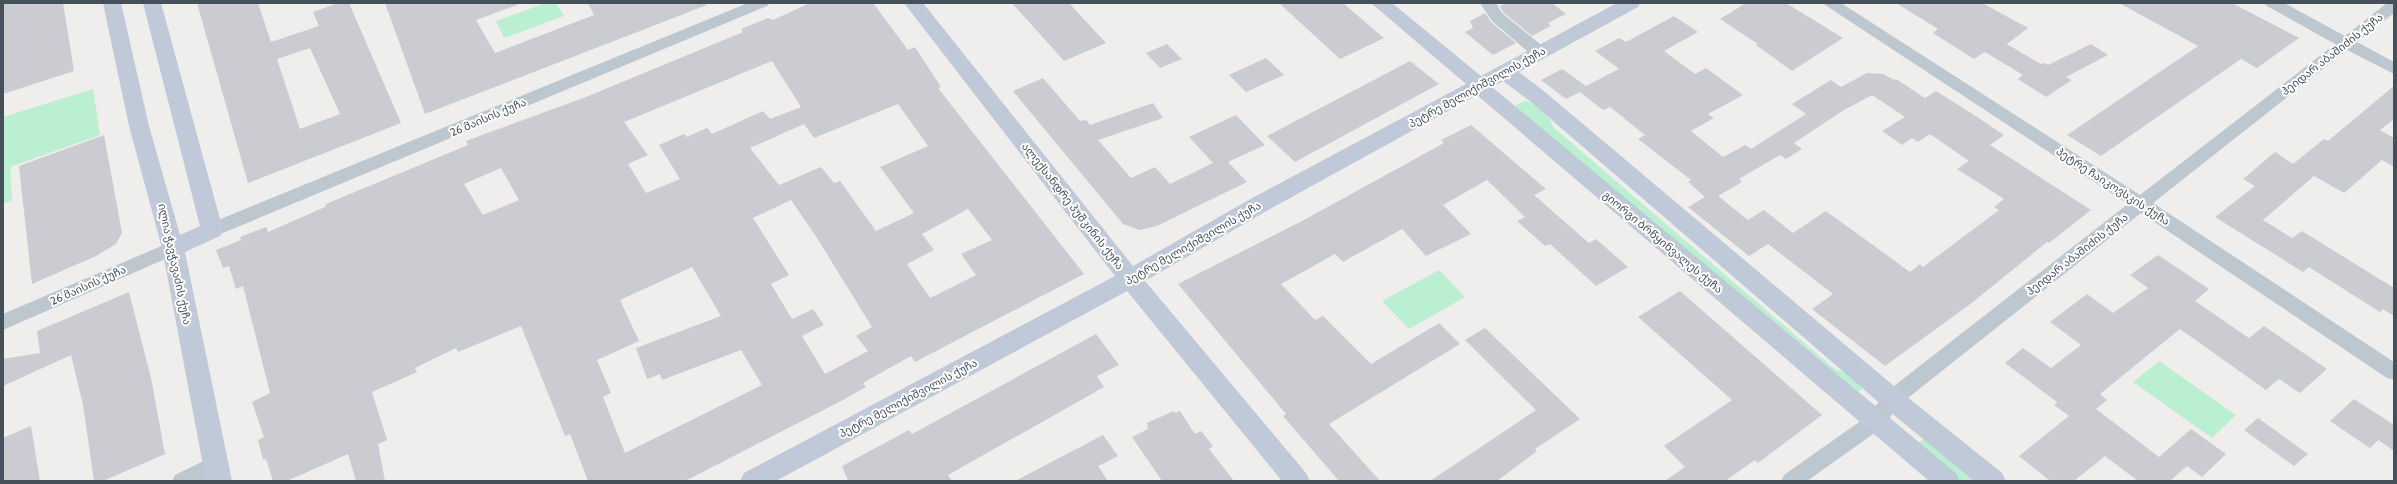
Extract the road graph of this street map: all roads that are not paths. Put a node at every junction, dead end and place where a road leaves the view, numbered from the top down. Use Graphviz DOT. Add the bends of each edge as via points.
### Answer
graph roads {
  1 [pos="112,3"];
  2 [pos="152,3"];
  3 [pos="762,3"];
  4 [pos="913,3"];
  5 [pos="1380,3"];
  6 [pos="1488,3"];
  7 [pos="1631,3"];
  8 [pos="1830,3"];
  9 [pos="2272,3"];
  10 [pos="2394,5"];
  11 [pos="2346,43"];
  12 [pos="1539,52"];
  13 [pos="2394,69"];
  14 [pos="1505,72"];
  15 [pos="1479,87"];
  16 [pos="2140,204"];
  17 [pos="212,230"];
  18 [pos="173,248"];
  19 [pos="1131,278"];
  20 [pos="3,322"];
  21 [pos="2394,372"];
  22 [pos="1892,399"];
  23 [pos="1876,422"];
  24 [pos="217,473"];
  25 [pos="182,481"];
  26 [pos="753,481"];
  27 [pos="1297,481"];
  28 [pos="1791,481"];
  29 [pos="1946,481"];
  30 [pos="1993,481"];
  1 -- 18 [label="street, ილია ჭავჭავაძის ქუჩა" via="139,126"];
  2 -- 17 [label="street"];
  3 -- 17 [label="street, 26 მაისის ქუჩა"];
  4 -- 19 [label="street, ალექსანდრე პუშკინის ქუჩა"];
  5 -- 15 [label="street, გიორგი ბრწყინვალეს ქუჩა" via="1466,73"];
  6 -- 12 [label="street" via="1497,17"];
  7 -- 12 [label="street, პეტრე მელიქიშვილის ქუჩა"];
  8 -- 16 [label="street, პეტრე ჩაიკოვსკის ქუჩა"];
  9 -- 11 [label="street"];
  10 -- 11 [label="street, ჰეიდარ აბაშიძის ქუჩა"];
  11 -- 13 [label="street"];
  11 -- 16 [label="street, ჰეიდარ აბაშიძის ქუჩა"];
  12 -- 14 [label="street, პეტრე მელიქიშვილის ქუჩა"];
  14 -- 15 [label="street, პეტრე მელიქიშვილის ქუჩა"];
  14 -- 22 [label="street"];
  15 -- 19 [label="street, პეტრე მელიქიშვილის ქუჩა" via="1262,203"];
  15 -- 23 [label="street, გიორგი ბრწყინვალეს ქუჩა"];
  16 -- 21 [label="street, პეტრე ჩაიკოვსკის ქუჩა"];
  16 -- 22 [label="street, ჰეიდარ აბაშიძის ქუჩა"];
  17 -- 18 [label="street"];
  18 -- 20 [label="street, 26 მაისის ქუჩა"];
  18 -- 24 [label="street, ილია ჭავჭავაძის ქუჩა"];
  19 -- 26 [label="street, პეტრე მელიქიშვილის ქუჩა"];
  19 -- 27 [label="street, ალექსანდრე პუშკინის ქუჩა"];
  22 -- 23 [label="street, ჰეიდარ აბაშიძის ქუჩა"];
  22 -- 30 [label="street"];
  23 -- 28 [label="street"];
  23 -- 29 [label="street, გიორგი ბრწყინვალეს ქუჩა"];
  24 -- 25 [label="street"];
}
